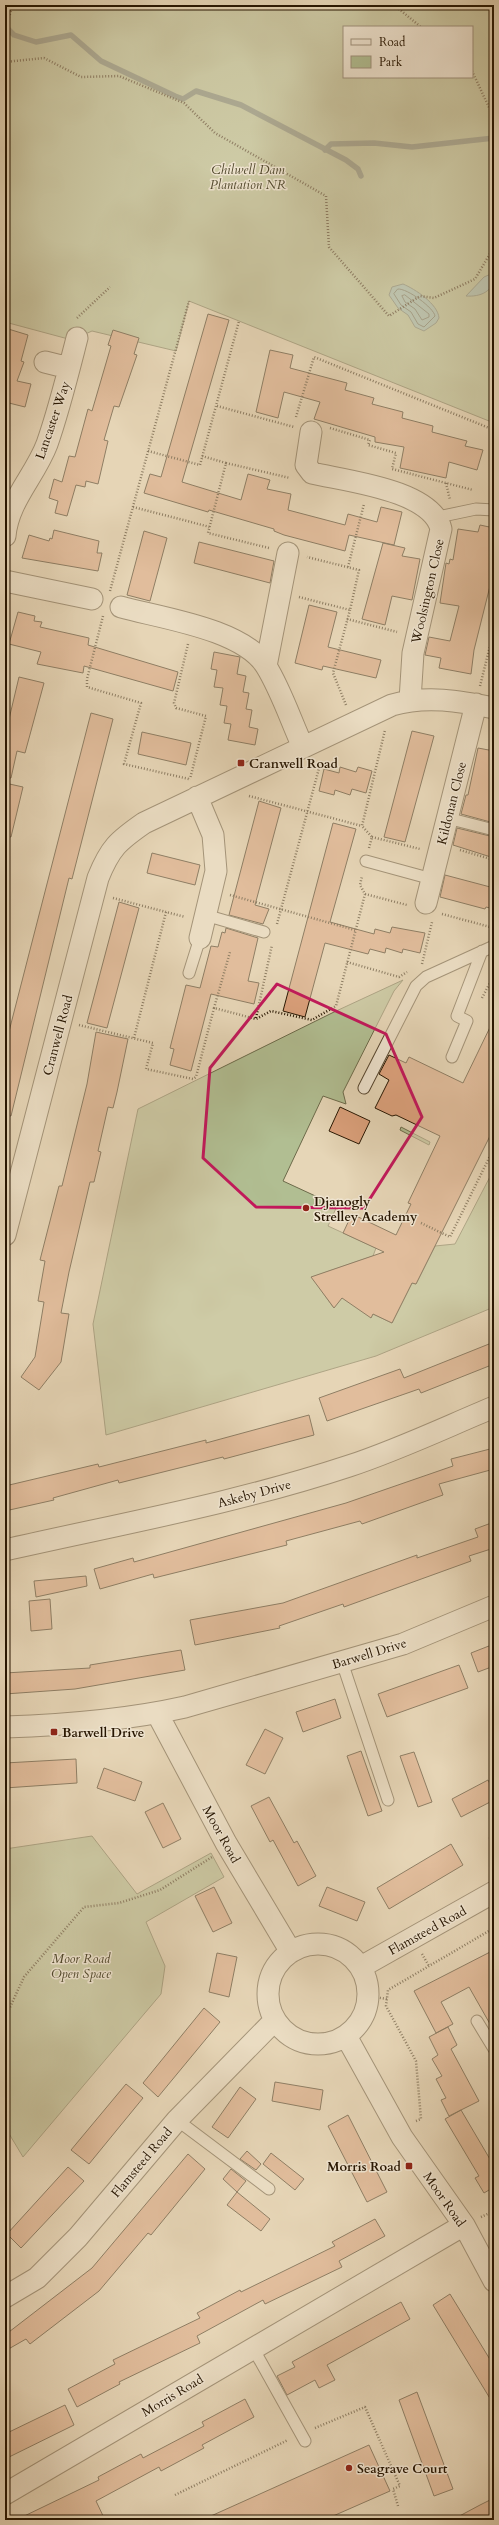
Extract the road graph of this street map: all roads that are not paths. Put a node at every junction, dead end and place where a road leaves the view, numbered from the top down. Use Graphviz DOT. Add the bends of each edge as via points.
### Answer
graph roads {
  1 [pos="77,338"];
  2 [pos="45,362"];
  3 [pos="69,368"];
  4 [pos="312,428"];
  5 [pos="10,499"];
  6 [pos="494,510"];
  7 [pos="438,517"];
  8 [pos="5,536"];
  9 [pos="288,553"];
  10 [pos="5,581"];
  11 [pos="266,666"];
  12 [pos="410,700"];
  13 [pos="485,706"];
  14 [pos="303,747"];
  15 [pos="194,788"];
  16 [pos="447,818"];
  17 [pos="494,830"];
  18 [pos="366,861"];
  19 [pos="432,879"];
  20 [pos="428,908"];
  21 [pos="203,925"];
  22 [pos="264,932"];
  23 [pos="494,946"];
  24 [pos="482,951"];
  25 [pos="189,973"];
  26 [pos="452,1057"];
  27 [pos="364,1088"];
  28 [pos="5,1235"];
  29 [pos="494,1407"];
  30 [pos="5,1550"];
  31 [pos="494,1606"];
  32 [pos="342,1662"];
  33 [pos="158,1713"];
  34 [pos="5,1727"];
  35 [pos="388,1800"];
  36 [pos="494,1892"];
  37 [pos="291,1952"];
  38 [pos="361,1967"];
  39 [pos="274,2021"];
  40 [pos="477,2021"];
  41 [pos="346,2036"];
  42 [pos="494,2048"];
  43 [pos="177,2120"];
  44 [pos="269,2188"];
  45 [pos="464,2225"];
  46 [pos="494,2281"];
  47 [pos="5,2297"];
  48 [pos="253,2348"];
  49 [pos="305,2441"];
  50 [pos="5,2494"];
  1 -- 3 [label="street, Lancaster Way"];
  2 -- 3 [label="street, Lancaster Way"];
  3 -- 5 [label="street, Lancaster Way" via="46,444 34,471"];
  4 -- 7 [label="street" via="306,466 312,473 410,496"];
  5 -- 8 [label="street, Lancaster Way"];
  6 -- 7 [label="lane" via="476,509"];
  7 -- 12 [label="street, Woolsington Close" via="441,529 417,638"];
  9 -- 11 [label="street"];
  10 -- 11 [label="street" via="107,603 193,626 238,643 252,651"];
  11 -- 14 [label="street"];
  12 -- 13 [label="street, Cranwell Road" via="448,700"];
  12 -- 14 [label="street, Cranwell Road" via="392,705"];
  13 -- 16 [label="street, Kildonan Close"];
  14 -- 15 [label="street, Cranwell Road"];
  15 -- 21 [label="street" via="212,835 216,871"];
  15 -- 28 [label="street, Cranwell Road" via="118,841 105,859"];
  16 -- 17 [label="lane"];
  16 -- 19 [label="street, Kildonan Close"];
  18 -- 19 [label="lane"];
  19 -- 20 [label="street, Kildonan Close"];
  21 -- 22 [label="lane"];
  21 -- 25 [label="lane"];
  23 -- 24 [label="lane"];
  24 -- 26 [label="lane" via="457,1016 467,1021"];
  24 -- 27 [label="lane" via="426,977 416,986"];
  29 -- 30 [label="street, Askeby Drive" via="384,1454 311,1478 136,1522"];
  31 -- 32 [label="street, Barwell Drive" via="403,1644"];
  32 -- 33 [label="street, Barwell Drive"];
  32 -- 35 [label="lane"];
  33 -- 34 [label="street, Barwell Drive" via="46,1726"];
  33 -- 37 [label="street, Moor Road" via="228,1847"];
  36 -- 38 [label="street, Flamsteed Road"];
  37 -- 38 [label="street" via="307,1945 325,1944 349,1954"];
  37 -- 39 [label="street" via="282,1958 268,1982 267,2000"];
  38 -- 41 [label="street" via="368,1988 377,1998"];
  39 -- 41 [label="street" via="293,2039 303,2043 330,2043"];
  39 -- 43 [label="street, Flamsteed Road"];
  40 -- 42 [label="lane"];
  41 -- 45 [label="street, Moor Road" via="399,2132"];
  43 -- 44 [label="lane"];
  43 -- 47 [label="street, Flamsteed Road" via="78,2237 37,2278"];
  45 -- 46 [label="street, Moor Road"];
  45 -- 48 [label="street, Morris Road"];
  48 -- 49 [label="lane"];
  48 -- 50 [label="street, Morris Road"];
}
